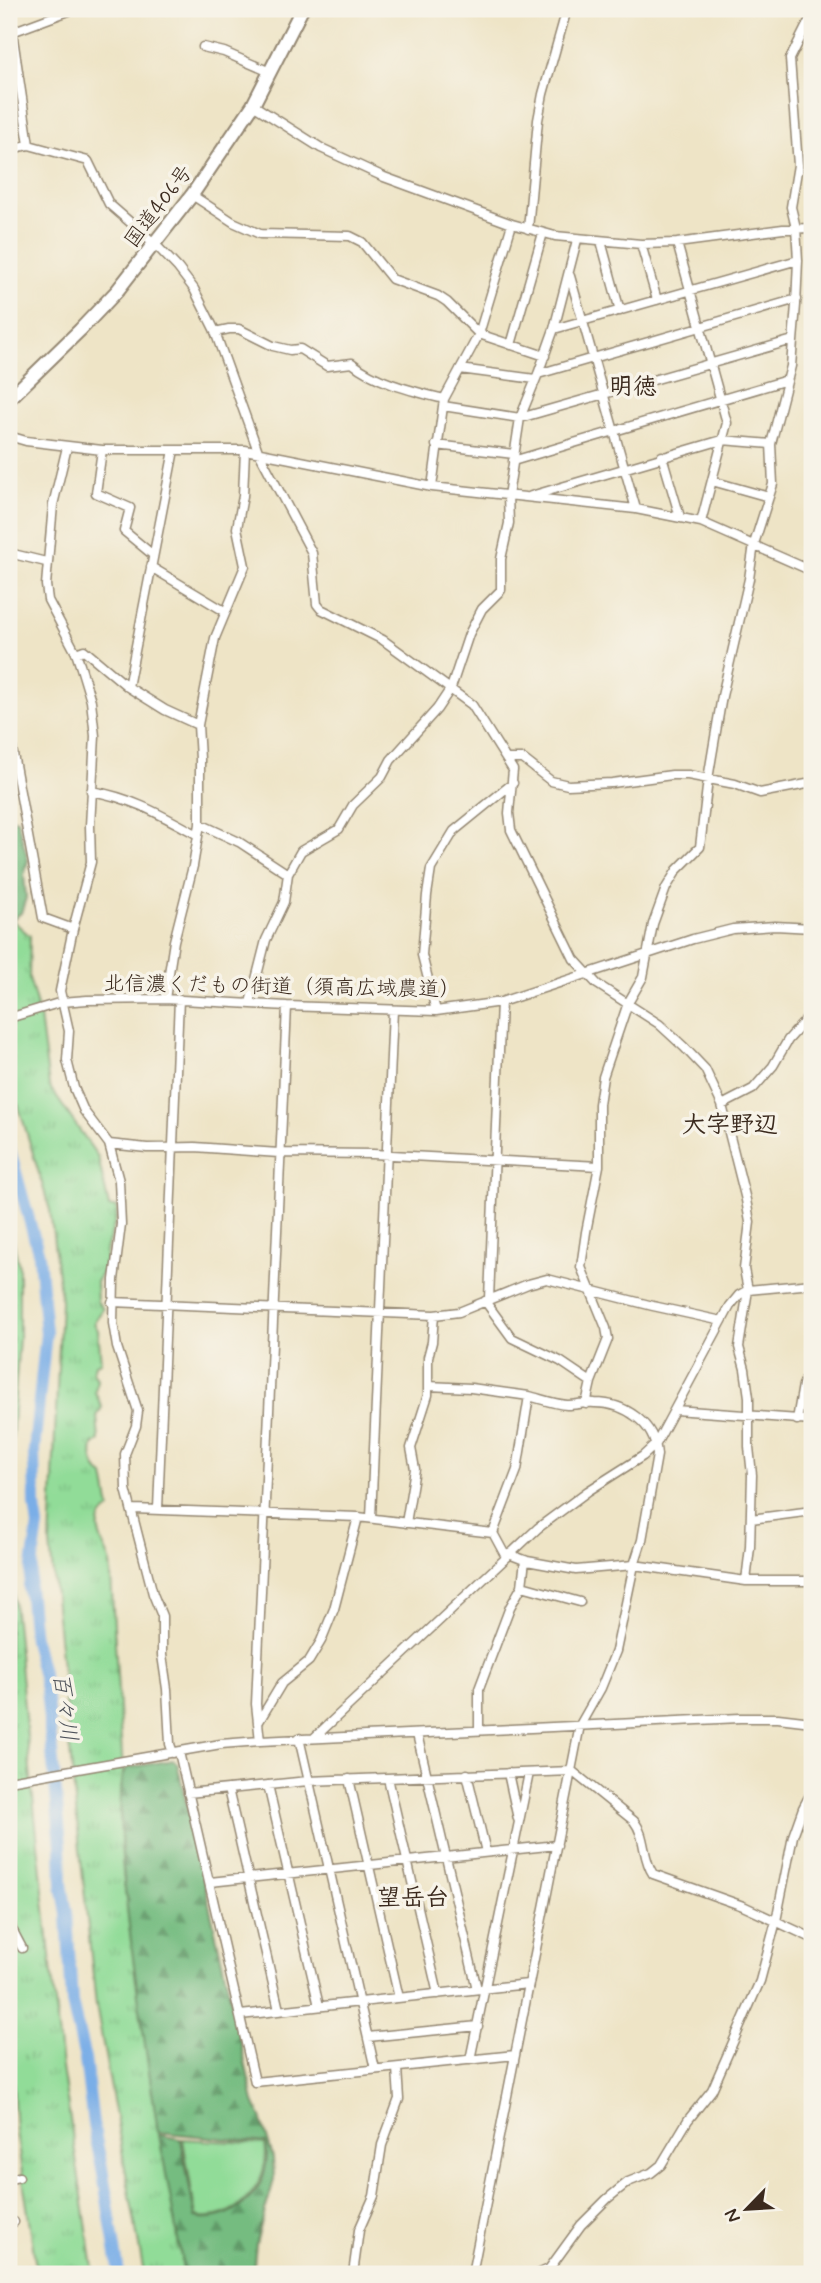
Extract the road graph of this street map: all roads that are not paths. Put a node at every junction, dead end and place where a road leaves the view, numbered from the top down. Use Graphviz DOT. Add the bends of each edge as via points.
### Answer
graph roads {
  1 [pos="74,9"];
  2 [pos="302,9"];
  3 [pos="567,9"];
  4 [pos="9,10"];
  5 [pos="812,15"];
  6 [pos="11,33"];
  7 [pos="203,47"];
  8 [pos="270,72"];
  9 [pos="253,105"];
  10 [pos="29,145"];
  11 [pos="9,149"];
  12 [pos="192,195"];
  13 [pos="512,224"];
  14 [pos="796,228"];
  15 [pos="812,228"];
  16 [pos="528,229"];
  17 [pos="543,233"];
  18 [pos="578,240"];
  19 [pos="601,241"];
  20 [pos="154,243"];
  21 [pos="677,243"];
  22 [pos="642,244"];
  23 [pos="798,260"];
  24 [pos="569,273"];
  25 [pos="690,292"];
  26 [pos="797,299"];
  27 [pos="657,300"];
  28 [pos="620,311"];
  29 [pos="583,320"];
  30 [pos="699,328"];
  31 [pos="554,329"];
  32 [pos="215,332"];
  33 [pos="479,334"];
  34 [pos="793,341"];
  35 [pos="511,345"];
  36 [pos="545,356"];
  37 [pos="594,358"];
  38 [pos="710,364"];
  39 [pos="460,369"];
  40 [pos="537,377"];
  41 [pos="787,380"];
  42 [pos="603,395"];
  43 [pos="9,399"];
  44 [pos="720,400"];
  45 [pos="443,402"];
  46 [pos="520,418"];
  47 [pos="615,431"];
  48 [pos="9,436"];
  49 [pos="722,440"];
  50 [pos="771,444"];
  51 [pos="436,445"];
  52 [pos="67,447"];
  53 [pos="102,450"];
  54 [pos="174,450"];
  55 [pos="245,450"];
  56 [pos="258,452"];
  57 [pos="662,456"];
  58 [pos="513,458"];
  59 [pos="624,467"];
  60 [pos="712,481"];
  61 [pos="432,487"];
  62 [pos="508,496"];
  63 [pos="525,497"];
  64 [pos="769,497"];
  65 [pos="636,509"];
  66 [pos="680,517"];
  67 [pos="701,522"];
  68 [pos="754,544"];
  69 [pos="9,553"];
  70 [pos="153,555"];
  71 [pos="46,562"];
  72 [pos="151,567"];
  73 [pos="812,571"];
  74 [pos="226,612"];
  75 [pos="76,653"];
  76 [pos="128,687"];
  77 [pos="451,688"];
  78 [pos="198,725"];
  79 [pos="9,732"];
  80 [pos="507,759"];
  81 [pos="708,779"];
  82 [pos="513,783"];
  83 [pos="812,783"];
  84 [pos="91,791"];
  85 [pos="200,824"];
  86 [pos="198,835"];
  87 [pos="288,874"];
  88 [pos="812,928"];
  89 [pos="73,929"];
  90 [pos="648,953"];
  91 [pos="587,974"];
  92 [pos="165,999"];
  93 [pos="179,999"];
  94 [pos="62,1002"];
  95 [pos="500,1002"];
  96 [pos="250,1003"];
  97 [pos="628,1003"];
  98 [pos="287,1006"];
  99 [pos="393,1010"];
  100 [pos="436,1012"];
  101 [pos="812,1013"];
  102 [pos="9,1018"];
  103 [pos="722,1105"];
  104 [pos="109,1144"];
  105 [pos="173,1147"];
  106 [pos="279,1153"];
  107 [pos="388,1155"];
  108 [pos="494,1161"];
  109 [pos="599,1166"];
  110 [pos="812,1284"];
  111 [pos="590,1290"];
  112 [pos="748,1290"];
  113 [pos="487,1300"];
  114 [pos="112,1302"];
  115 [pos="167,1304"];
  116 [pos="273,1308"];
  117 [pos="381,1313"];
  118 [pos="434,1315"];
  119 [pos="722,1321"];
  120 [pos="812,1322"];
  121 [pos="591,1382"];
  122 [pos="428,1386"];
  123 [pos="528,1396"];
  124 [pos="586,1404"];
  125 [pos="675,1410"];
  126 [pos="749,1417"];
  127 [pos="797,1420"];
  128 [pos="812,1420"];
  129 [pos="656,1444"];
  130 [pos="133,1508"];
  131 [pos="158,1510"];
  132 [pos="812,1511"];
  133 [pos="264,1513"];
  134 [pos="358,1517"];
  135 [pos="371,1518"];
  136 [pos="751,1519"];
  137 [pos="406,1523"];
  138 [pos="493,1533"];
  139 [pos="507,1556"];
  140 [pos="526,1560"];
  141 [pos="634,1565"];
  142 [pos="746,1581"];
  143 [pos="812,1581"];
  144 [pos="522,1586"];
  145 [pos="579,1602"];
  146 [pos="812,1722"];
  147 [pos="258,1723"];
  148 [pos="580,1725"];
  149 [pos="480,1731"];
  150 [pos="418,1734"];
  151 [pos="299,1738"];
  152 [pos="314,1738"];
  153 [pos="260,1741"];
  154 [pos="176,1752"];
  155 [pos="572,1771"];
  156 [pos="508,1773"];
  157 [pos="528,1773"];
  158 [pos="467,1774"];
  159 [pos="428,1776"];
  160 [pos="388,1777"];
  161 [pos="349,1779"];
  162 [pos="9,1781"];
  163 [pos="308,1781"];
  164 [pos="268,1785"];
  165 [pos="228,1789"];
  166 [pos="812,1791"];
  167 [pos="188,1793"];
  168 [pos="519,1822"];
  169 [pos="556,1845"];
  170 [pos="513,1850"];
  171 [pos="485,1852"];
  172 [pos="446,1856"];
  173 [pos="408,1861"];
  174 [pos="370,1866"];
  175 [pos="329,1870"];
  176 [pos="289,1874"];
  177 [pos="250,1879"];
  178 [pos="210,1882"];
  179 [pos="9,1914"];
  180 [pos="776,1921"];
  181 [pos="812,1938"];
  182 [pos="22,1948"];
  183 [pos="528,1984"];
  184 [pos="481,1989"];
  185 [pos="438,1994"];
  186 [pos="400,1998"];
  187 [pos="359,2001"];
  188 [pos="319,2006"];
  189 [pos="279,2010"];
  190 [pos="240,2015"];
  191 [pos="478,2026"];
  192 [pos="368,2037"];
  193 [pos="515,2055"];
  194 [pos="470,2060"];
  195 [pos="397,2068"];
  196 [pos="375,2070"];
  197 [pos="19,2177"];
  198 [pos="9,2179"];
  199 [pos="354,2274"];
  200 [pos="472,2274"];
  201 [pos="538,2274"];
  1 -- 6 [label="street"];
  2 -- 8 [label="highway, 国道406号"];
  3 -- 16 [label="street" via="538,120"];
  4 -- 6 [label="street"];
  5 -- 14 [label="street" via="790,58 798,165 791,207"];
  6 -- 10 [label="street"];
  7 -- 8 [label="street"];
  8 -- 9 [label="highway, 国道406号"];
  9 -- 12 [label="highway, 国道406号"];
  9 -- 13 [label="street" via="321,148 384,177"];
  10 -- 11 [label="street"];
  10 -- 20 [label="street" via="88,161 109,204"];
  12 -- 20 [label="highway, 国道406号"];
  12 -- 33 [label="street" via="260,234 355,238 392,279 438,296"];
  13 -- 16 [label="street"];
  13 -- 33 [label="street"];
  14 -- 15 [label="street"];
  14 -- 21 [label="street"];
  14 -- 23 [label="street"];
  16 -- 17 [label="street"];
  17 -- 18 [label="street"];
  17 -- 35 [label="street"];
  18 -- 19 [label="street"];
  18 -- 24 [label="street"];
  19 -- 22 [label="street"];
  19 -- 28 [label="street"];
  20 -- 32 [label="street" via="194,289"];
  20 -- 43 [label="highway, 国道406号" via="108,301"];
  21 -- 22 [label="street"];
  21 -- 25 [label="street"];
  22 -- 27 [label="street"];
  23 -- 25 [label="street"];
  23 -- 26 [label="street"];
  24 -- 29 [label="street"];
  24 -- 31 [label="street"];
  25 -- 27 [label="street"];
  25 -- 30 [label="street"];
  26 -- 30 [label="street"];
  26 -- 34 [label="street"];
  27 -- 28 [label="street"];
  28 -- 29 [label="street"];
  29 -- 31 [label="street"];
  29 -- 37 [label="street"];
  30 -- 37 [label="street"];
  30 -- 38 [label="street"];
  31 -- 36 [label="street"];
  32 -- 45 [label="street" via="239,329 272,346 300,349 327,366 352,363"];
  32 -- 56 [label="street"];
  33 -- 35 [label="street"];
  33 -- 39 [label="street"];
  34 -- 38 [label="street"];
  34 -- 41 [label="street"];
  35 -- 36 [label="street"];
  36 -- 40 [label="street"];
  37 -- 40 [label="street"];
  37 -- 42 [label="street"];
  38 -- 42 [label="street"];
  38 -- 44 [label="street"];
  39 -- 40 [label="street"];
  39 -- 45 [label="street"];
  40 -- 46 [label="street"];
  41 -- 44 [label="street"];
  41 -- 50 [label="street"];
  42 -- 46 [label="street"];
  42 -- 47 [label="street"];
  44 -- 47 [label="street"];
  44 -- 49 [label="street" via="727,422"];
  45 -- 46 [label="street"];
  45 -- 51 [label="street"];
  46 -- 58 [label="street"];
  47 -- 58 [label="street"];
  47 -- 59 [label="street"];
  48 -- 52 [label="street"];
  49 -- 50 [label="street"];
  49 -- 57 [label="street"];
  49 -- 60 [label="street"];
  50 -- 64 [label="street" via="773,484"];
  51 -- 58 [label="street"];
  51 -- 61 [label="street"];
  52 -- 53 [label="street"];
  52 -- 71 [label="street"];
  53 -- 54 [label="street"];
  53 -- 70 [label="street" via="96,493 130,508 124,531"];
  54 -- 55 [label="street"];
  54 -- 70 [label="street"];
  55 -- 56 [label="street"];
  55 -- 74 [label="street" via="237,528 245,566"];
  56 -- 61 [label="street"];
  56 -- 77 [label="street" via="312,553 321,610 383,640"];
  57 -- 59 [label="street"];
  57 -- 66 [label="street"];
  58 -- 62 [label="street"];
  59 -- 63 [label="street"];
  59 -- 65 [label="street"];
  60 -- 64 [label="street"];
  60 -- 67 [label="street"];
  61 -- 62 [label="street"];
  62 -- 63 [label="street"];
  62 -- 77 [label="street" via="500,590 468,634"];
  63 -- 65 [label="street"];
  64 -- 68 [label="street"];
  65 -- 66 [label="street"];
  66 -- 67 [label="street"];
  67 -- 68 [label="street"];
  68 -- 73 [label="street"];
  68 -- 81 [label="street"];
  69 -- 71 [label="street"];
  70 -- 72 [label="street"];
  71 -- 75 [label="street" via="48,600"];
  72 -- 74 [label="street"];
  72 -- 76 [label="street"];
  74 -- 78 [label="street" via="215,638"];
  75 -- 76 [label="street" via="83,650"];
  75 -- 84 [label="street" via="91,701 95,736"];
  76 -- 78 [label="street"];
  77 -- 80 [label="street" via="472,705"];
  77 -- 87 [label="street" via="339,829 301,851"];
  78 -- 85 [label="street"];
  79 -- 89 [label="street" via="43,918"];
  80 -- 81 [label="street" via="523,759 551,781 568,785 672,775"];
  80 -- 82 [label="street"];
  81 -- 83 [label="street" via="760,793"];
  81 -- 90 [label="street" via="700,847 666,888"];
  82 -- 91 [label="street" via="511,830 561,936"];
  82 -- 100 [label="street" via="454,831 431,869 422,955"];
  84 -- 86 [label="street" via="141,804"];
  84 -- 89 [label="street" via="91,862"];
  85 -- 86 [label="street"];
  85 -- 87 [label="street" via="239,842"];
  86 -- 92 [label="street"];
  87 -- 96 [label="street" via="284,902 266,940"];
  88 -- 90 [label="street, 北信濃くだもの街道（須高広域農道）" via="733,929"];
  89 -- 94 [label="street" via="60,991"];
  90 -- 91 [label="street, 北信濃くだもの街道（須高広域農道）"];
  90 -- 97 [label="street" via="643,977"];
  91 -- 95 [label="street, 北信濃くだもの街道（須高広域農道）"];
  91 -- 97 [label="street" via="612,996"];
  92 -- 93 [label="street, 北信濃くだもの街道（須高広域農道）"];
  92 -- 94 [label="street, 北信濃くだもの街道（須高広域農道）"];
  93 -- 96 [label="street, 北信濃くだもの街道（須高広域農道）"];
  93 -- 105 [label="street"];
  94 -- 102 [label="street, 北信濃くだもの街道（須高広域農道）"];
  94 -- 104 [label="street" via="74,1088 84,1111"];
  95 -- 100 [label="street, 北信濃くだもの街道（須高広域農道）"];
  95 -- 108 [label="street"];
  96 -- 98 [label="street, 北信濃くだもの街道（須高広域農道）"];
  97 -- 103 [label="street" via="659,1024 705,1069"];
  97 -- 109 [label="street" via="603,1077"];
  98 -- 99 [label="street, 北信濃くだもの街道（須高広域農道）"];
  98 -- 106 [label="street"];
  99 -- 100 [label="street, 北信濃くだもの街道（須高広域農道）"];
  99 -- 107 [label="street"];
  101 -- 103 [label="street" via="753,1090"];
  103 -- 112 [label="street" via="750,1222 744,1269"];
  104 -- 105 [label="street"];
  104 -- 114 [label="street" via="121,1224"];
  105 -- 106 [label="street"];
  105 -- 115 [label="street"];
  106 -- 107 [label="street"];
  106 -- 116 [label="street"];
  107 -- 108 [label="street"];
  107 -- 117 [label="street"];
  108 -- 109 [label="street"];
  108 -- 113 [label="street"];
  109 -- 111 [label="street" via="581,1267"];
  110 -- 112 [label="street"];
  111 -- 113 [label="street" via="547,1279"];
  111 -- 119 [label="street"];
  111 -- 121 [label="street" via="608,1339"];
  112 -- 119 [label="street" via="739,1295"];
  112 -- 126 [label="street" via="739,1347 746,1369"];
  113 -- 118 [label="street" via="459,1312"];
  113 -- 121 [label="street" via="512,1338"];
  114 -- 115 [label="street"];
  114 -- 130 [label="street" via="117,1347 138,1411 125,1454 126,1489"];
  115 -- 116 [label="street"];
  115 -- 131 [label="street"];
  116 -- 117 [label="street"];
  116 -- 133 [label="street"];
  117 -- 118 [label="street"];
  117 -- 135 [label="street"];
  118 -- 122 [label="street"];
  119 -- 125 [label="street"];
  120 -- 127 [label="street" via="810,1370"];
  121 -- 124 [label="street"];
  122 -- 123 [label="street"];
  122 -- 137 [label="street" via="411,1448 415,1469"];
  123 -- 124 [label="street" via="556,1404"];
  123 -- 138 [label="street" via="517,1470"];
  124 -- 129 [label="street" via="612,1405 635,1415"];
  125 -- 126 [label="street"];
  125 -- 129 [label="street"];
  126 -- 127 [label="street"];
  126 -- 136 [label="street"];
  127 -- 128 [label="street"];
  129 -- 139 [label="street" via="557,1513"];
  129 -- 141 [label="street"];
  130 -- 131 [label="street"];
  130 -- 154 [label="street" via="162,1616 170,1744"];
  131 -- 133 [label="street"];
  132 -- 136 [label="street"];
  133 -- 134 [label="street"];
  133 -- 147 [label="street"];
  134 -- 135 [label="street"];
  134 -- 147 [label="street" via="321,1641 309,1661 282,1683"];
  135 -- 137 [label="street"];
  136 -- 142 [label="street"];
  137 -- 138 [label="street"];
  138 -- 139 [label="street"];
  139 -- 140 [label="street"];
  139 -- 152 [label="street"];
  140 -- 141 [label="street" via="576,1570"];
  140 -- 144 [label="street"];
  141 -- 142 [label="street"];
  141 -- 148 [label="street" via="616,1651"];
  142 -- 143 [label="street"];
  144 -- 145 [label="street"];
  144 -- 149 [label="street" via="479,1689"];
  146 -- 148 [label="street" via="748,1718"];
  147 -- 153 [label="street"];
  148 -- 149 [label="street"];
  148 -- 155 [label="street"];
  149 -- 150 [label="street"];
  150 -- 152 [label="street"];
  150 -- 159 [label="street"];
  151 -- 152 [label="street"];
  151 -- 153 [label="street"];
  151 -- 163 [label="street"];
  153 -- 154 [label="street"];
  154 -- 162 [label="street"];
  154 -- 167 [label="street"];
  155 -- 157 [label="street"];
  155 -- 169 [label="street"];
  155 -- 180 [label="street" via="634,1821 653,1874"];
  156 -- 157 [label="street"];
  156 -- 158 [label="street"];
  156 -- 168 [label="street"];
  157 -- 168 [label="street"];
  158 -- 159 [label="street"];
  158 -- 171 [label="street"];
  159 -- 160 [label="street"];
  159 -- 172 [label="street"];
  160 -- 161 [label="street"];
  160 -- 173 [label="street"];
  161 -- 163 [label="street"];
  161 -- 174 [label="street"];
  163 -- 164 [label="street"];
  163 -- 175 [label="street"];
  164 -- 165 [label="street"];
  164 -- 176 [label="street"];
  165 -- 167 [label="street"];
  165 -- 177 [label="street"];
  166 -- 180 [label="street" via="793,1836"];
  167 -- 178 [label="street"];
  168 -- 170 [label="street"];
  169 -- 170 [label="street"];
  169 -- 183 [label="street"];
  170 -- 171 [label="street"];
  170 -- 184 [label="street"];
  171 -- 172 [label="street"];
  172 -- 173 [label="street"];
  172 -- 184 [label="street"];
  173 -- 174 [label="street"];
  173 -- 185 [label="street"];
  174 -- 175 [label="street"];
  174 -- 186 [label="street"];
  175 -- 176 [label="street"];
  175 -- 187 [label="street"];
  176 -- 177 [label="street"];
  176 -- 188 [label="street"];
  177 -- 178 [label="street"];
  177 -- 189 [label="street"];
  178 -- 190 [label="street"];
  179 -- 182 [label="street"];
  180 -- 181 [label="street"];
  180 -- 201 [label="street" via="760,1981 712,2090 661,2165 607,2199 549,2269"];
  183 -- 184 [label="street"];
  183 -- 193 [label="street"];
  184 -- 185 [label="street"];
  184 -- 191 [label="street"];
  185 -- 186 [label="street"];
  186 -- 187 [label="street"];
  187 -- 188 [label="street"];
  187 -- 192 [label="street"];
  188 -- 189 [label="street"];
  189 -- 190 [label="street"];
  190 -- 196 [label="street" via="255,2082"];
  191 -- 192 [label="street"];
  191 -- 194 [label="street"];
  192 -- 196 [label="street"];
  193 -- 194 [label="street"];
  193 -- 200 [label="street"];
  194 -- 195 [label="street"];
  195 -- 196 [label="street"];
  195 -- 199 [label="street" via="399,2099 382,2145 374,2196 359,2230"];
  197 -- 198 [label="street"];
}
